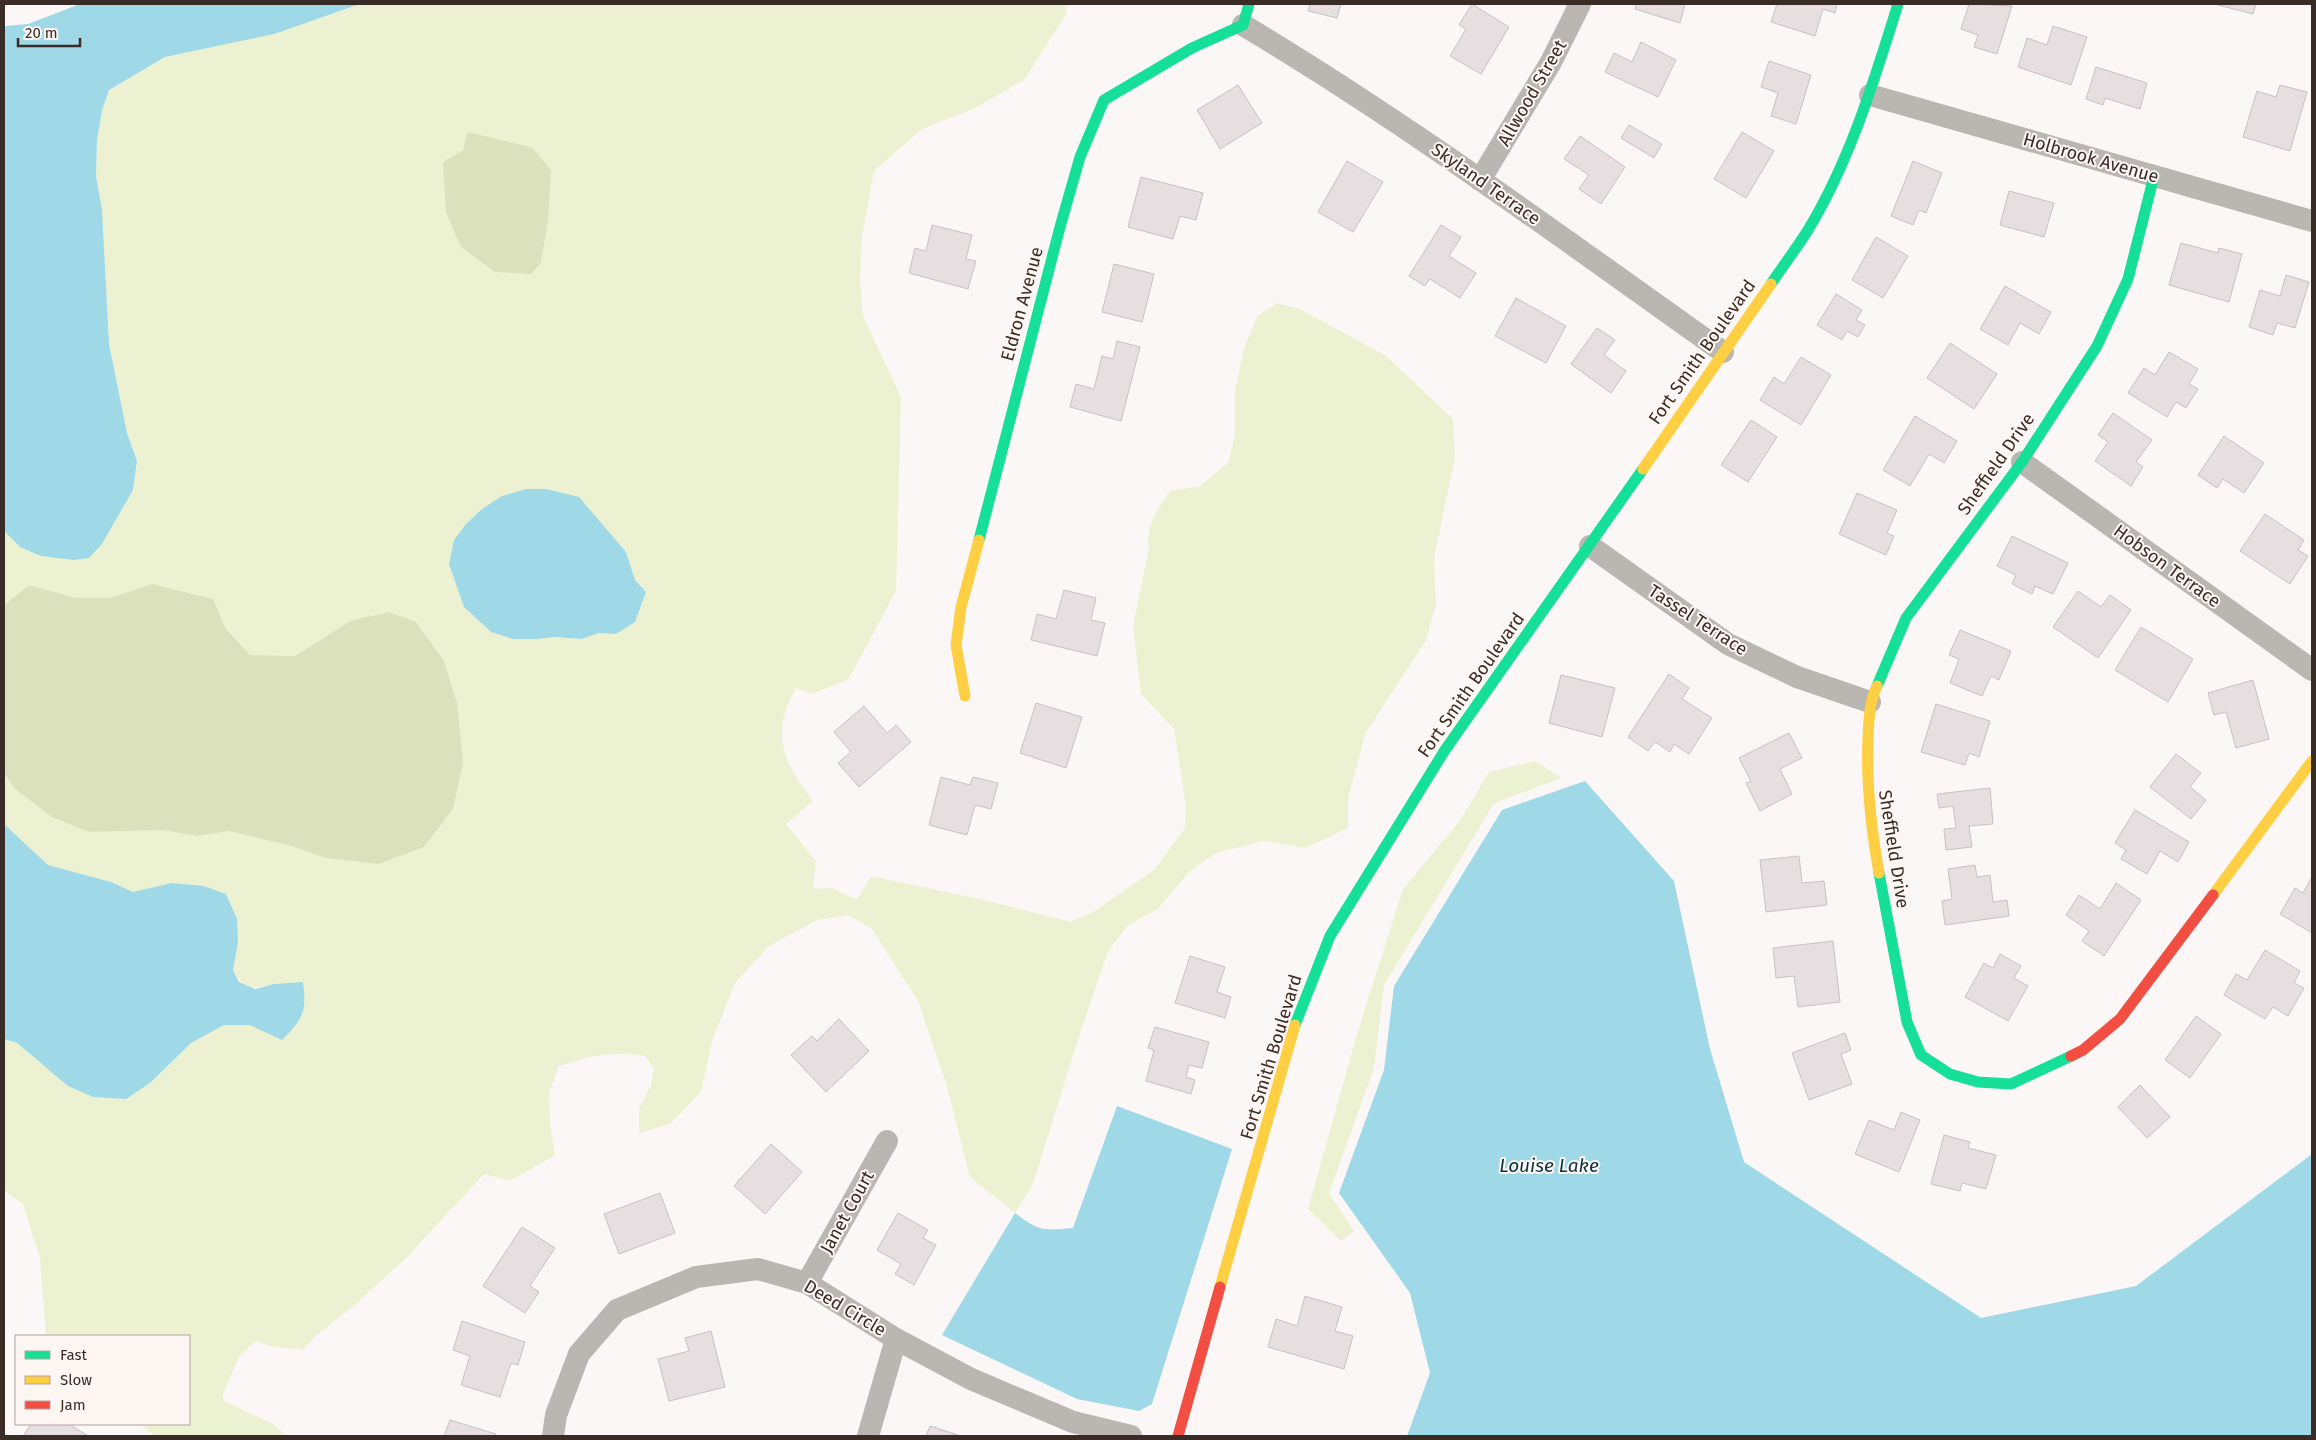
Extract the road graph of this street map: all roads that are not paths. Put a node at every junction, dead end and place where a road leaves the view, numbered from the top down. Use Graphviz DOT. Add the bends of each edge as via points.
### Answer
graph roads {
  1 [pos="1580,4"];
  2 [pos="1898,4"];
  3 [pos="1246,14"];
  4 [pos="1870,95"];
  5 [pos="2154,176"];
  6 [pos="1480,180"];
  7 [pos="2312,221"];
  8 [pos="1723,352"];
  9 [pos="2022,462"];
  10 [pos="1590,546"];
  11 [pos="2312,670"];
  12 [pos="965,696"];
  13 [pos="1870,702"];
  14 [pos="2312,761"];
  15 [pos="888,1141"];
  16 [pos="807,1283"];
  17 [pos="896,1339"];
  18 [pos="553,1436"];
  19 [pos="868,1436"];
  20 [pos="1131,1436"];
  21 [pos="1178,1436"];
  1 -- 6 [label="street, Allwood Street" via="1551,62"];
  2 -- 4 [label="street, Fort Smith Boulevard"];
  3 -- 6 [label="street, Skyland Terrace" via="1322,72"];
  3 -- 12 [label="street, Eldron Avenue" via="1104,100 1080,157 961,607 956,645"];
  4 -- 5 [label="street, Holbrook Avenue"];
  4 -- 8 [label="street, Fort Smith Boulevard" via="1841,165 1808,230"];
  5 -- 7 [label="street, Holbrook Avenue"];
  5 -- 9 [label="street, Sheffield Drive" via="2128,279 2097,346"];
  6 -- 8 [label="street, Skyland Terrace"];
  8 -- 10 [label="street, Fort Smith Boulevard"];
  9 -- 11 [label="street, Hobson Terrace"];
  9 -- 13 [label="street, Sheffield Drive" via="1906,618"];
  10 -- 13 [label="street, Tassel Terrace" via="1728,644 1797,677"];
  10 -- 21 [label="street, Fort Smith Boulevard" via="1444,750 1330,936 1296,1024"];
  13 -- 14 [label="street, Sheffield Drive" via="1866,776 1872,836 1907,1022 1921,1054 1950,1074 1978,1082 2011,1084 2046,1069 2083,1050 2120,1019"];
  15 -- 16 [label="street, Janet Court"];
  16 -- 17 [label="street, Deed Circle"];
  16 -- 18 [label="street, Deed Circle" via="758,1269 696,1277 616,1310 579,1354 556,1415"];
  17 -- 19 [label="street, Deed Circle"];
  17 -- 20 [label="street, Deed Circle" via="971,1379 1064,1419"];
}
